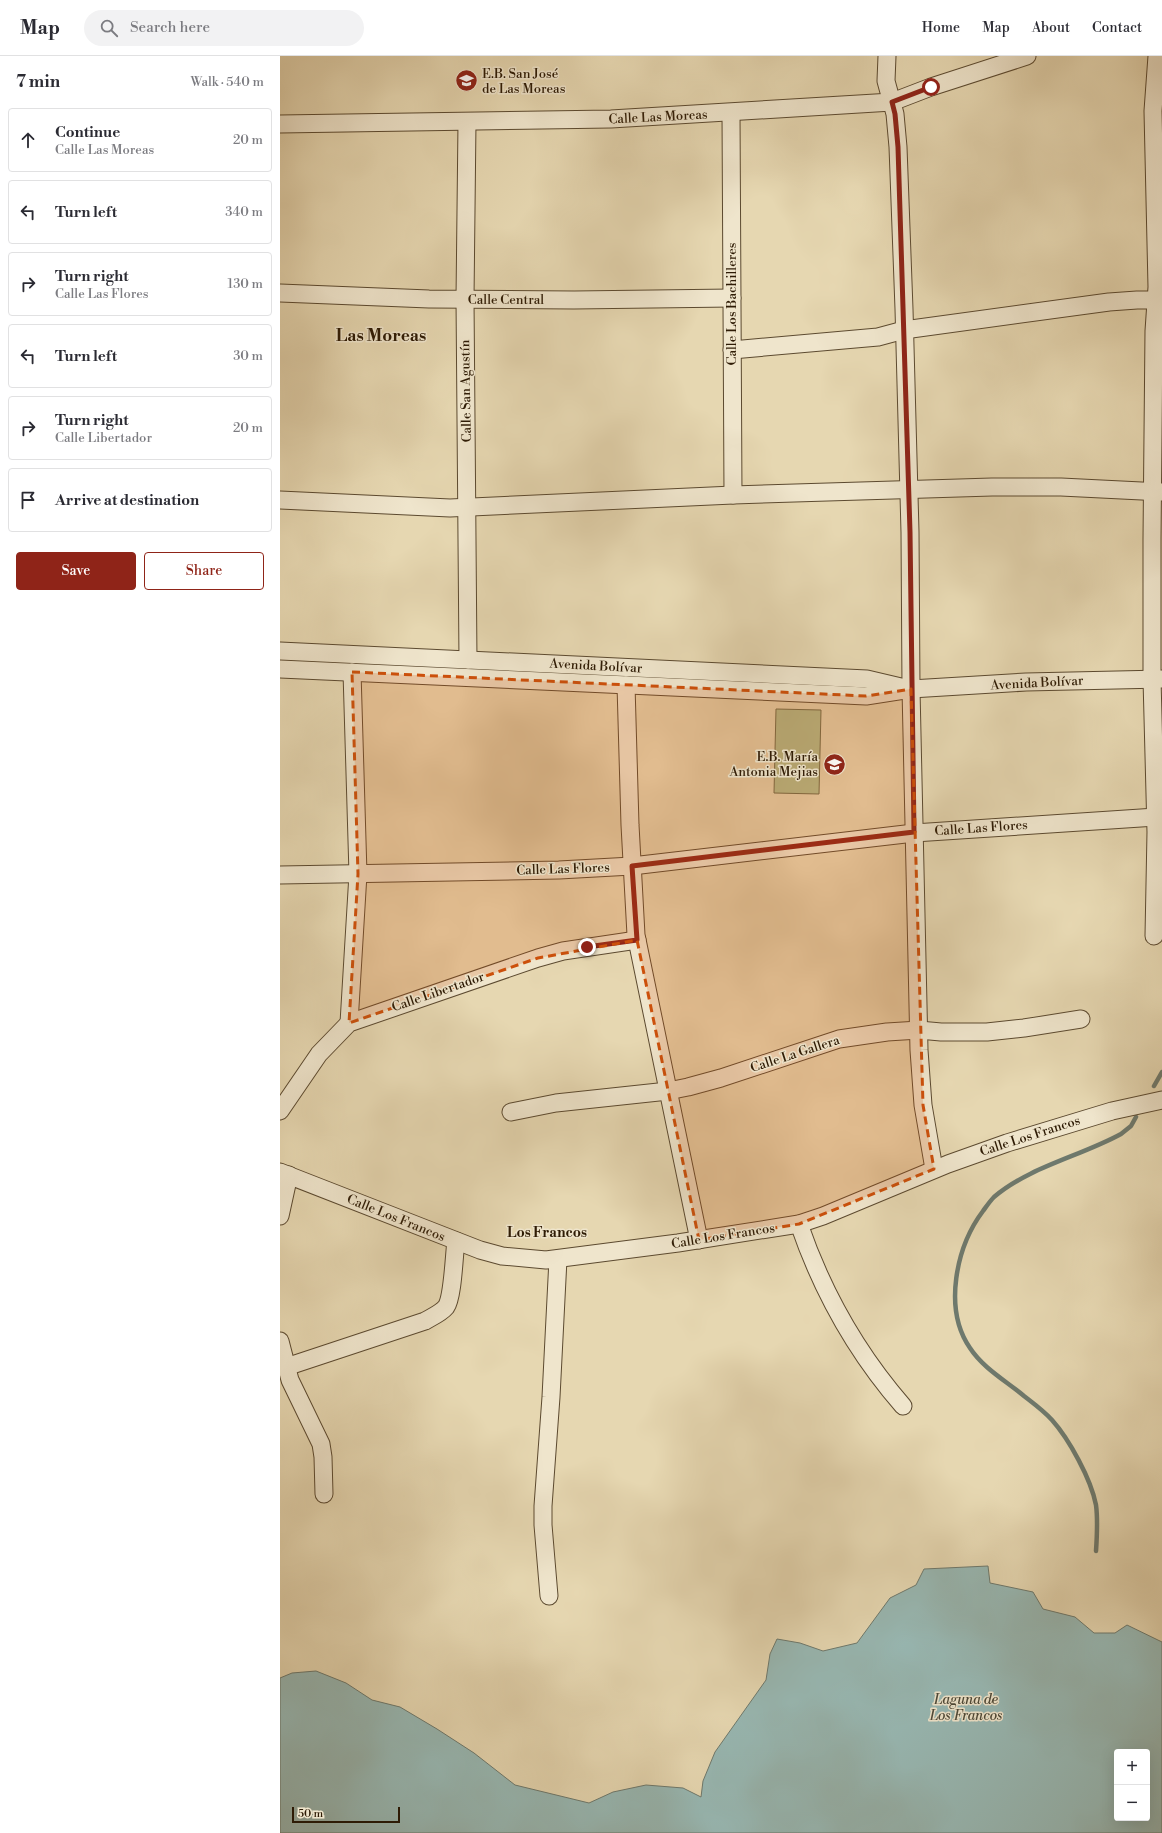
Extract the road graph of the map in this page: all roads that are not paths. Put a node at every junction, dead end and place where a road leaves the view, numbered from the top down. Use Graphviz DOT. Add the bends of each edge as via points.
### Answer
graph roads {
  1 [pos="887,56"];
  2 [pos="1027,56"];
  3 [pos="1157,56"];
  4 [pos="892,102"];
  5 [pos="731,113"];
  6 [pos="467,122"];
  7 [pos="280,124"];
  8 [pos="280,294"];
  9 [pos="732,298"];
  10 [pos="465,299"];
  11 [pos="1159,300"];
  12 [pos="904,330"];
  13 [pos="732,350"];
  14 [pos="909,489"];
  15 [pos="1157,492"];
  16 [pos="733,495"];
  17 [pos="280,500"];
  18 [pos="468,507"];
  19 [pos="280,651"];
  20 [pos="468,660"];
  21 [pos="280,669"];
  22 [pos="352,672"];
  23 [pos="1157,680"];
  24 [pos="626,685"];
  25 [pos="911,689"];
  26 [pos="1156,816"];
  27 [pos="914,832"];
  28 [pos="632,866"];
  29 [pos="358,874"];
  30 [pos="280,875"];
  31 [pos="1154,936"];
  32 [pos="637,940"];
  33 [pos="1081,1019"];
  34 [pos="349,1023"];
  35 [pos="919,1030"];
  36 [pos="668,1091"];
  37 [pos="1162,1100"];
  38 [pos="280,1111"];
  39 [pos="511,1112"];
  40 [pos="934,1169"];
  41 [pos="285,1173"];
  42 [pos="280,1216"];
  43 [pos="799,1224"];
  44 [pos="698,1240"];
  45 [pos="456,1241"];
  46 [pos="558,1259"];
  47 [pos="280,1341"];
  48 [pos="286,1367"];
  49 [pos="903,1406"];
  50 [pos="324,1494"];
  51 [pos="549,1596"];
  1 -- 4 [label="street" via="886,77"];
  2 -- 4 [label="street, Calle Las Moreas"];
  3 -- 11 [label="street" via="1153,118"];
  4 -- 5 [label="street, Calle Las Moreas"];
  4 -- 12 [label="street" via="898,147"];
  5 -- 6 [label="street, Calle Las Moreas"];
  5 -- 9 [label="street, Calle Los Bachilleres"];
  6 -- 7 [label="street, Calle Las Moreas"];
  6 -- 10 [label="street, Calle San Agustín"];
  8 -- 10 [label="street, Calle Central"];
  9 -- 10 [label="street, Calle Central"];
  9 -- 13 [label="street, Calle Los Bachilleres"];
  10 -- 18 [label="street, Calle San Agustín"];
  11 -- 12 [label="street" via="1109,302"];
  11 -- 15 [label="street" via="1154,331"];
  12 -- 13 [label="street" via="878,338"];
  12 -- 14 [label="street"];
  13 -- 16 [label="street, Calle Los Bachilleres"];
  14 -- 15 [label="street" via="1054,487"];
  14 -- 16 [label="street"];
  14 -- 25 [label="street"];
  15 -- 23 [label="street"];
  16 -- 18 [label="street"];
  17 -- 18 [label="street"];
  18 -- 20 [label="street, Calle San Agustín"];
  19 -- 20 [label="street, Avenida Bolívar"];
  20 -- 25 [label="street, Avenida Bolívar" via="867,679"];
  21 -- 22 [label="street, Avenida Bolívar"];
  22 -- 24 [label="street, Avenida Bolívar"];
  22 -- 29 [label="street"];
  23 -- 25 [label="street, Avenida Bolívar" via="1026,682"];
  23 -- 26 [label="street"];
  24 -- 25 [label="street, Avenida Bolívar" via="866,696"];
  24 -- 28 [label="street"];
  25 -- 27 [label="street"];
  26 -- 27 [label="street, Calle Las Flores"];
  26 -- 31 [label="street"];
  27 -- 28 [label="street, Calle Las Flores"];
  27 -- 35 [label="street"];
  28 -- 29 [label="street, Calle Las Flores"];
  28 -- 32 [label="street"];
  29 -- 30 [label="street, Calle Las Flores"];
  29 -- 34 [label="street"];
  32 -- 34 [label="street, Calle Libertador" via="563,951 538,958"];
  32 -- 36 [label="street"];
  33 -- 35 [label="street, Calle La Gallera" via="986,1032"];
  34 -- 38 [label="street, Calle Libertador" via="319,1054"];
  35 -- 36 [label="street, Calle La Gallera" via="839,1039 721,1078"];
  35 -- 40 [label="street" via="923,1105"];
  36 -- 39 [label="street, Calle La Gallera" via="556,1103"];
  36 -- 44 [label="street"];
  37 -- 40 [label="street, Calle Los Francos" via="1086,1118"];
  40 -- 43 [label="street, Calle Los Francos"];
  41 -- 42 [label="street"];
  41 -- 45 [label="street, Calle Los Francos"];
  43 -- 44 [label="street, Calle Los Francos"];
  43 -- 49 [label="street" via="810,1258 830,1300 865,1359"];
  44 -- 46 [label="street, Calle Los Francos"];
  45 -- 46 [label="street, Calle Los Francos" via="502,1256"];
  45 -- 48 [label="street" via="449,1297 446,1307 441,1311 425,1321"];
  46 -- 51 [label="street" via="543,1506"];
  47 -- 48 [label="street"];
  48 -- 50 [label="street" via="320,1444"];
}
